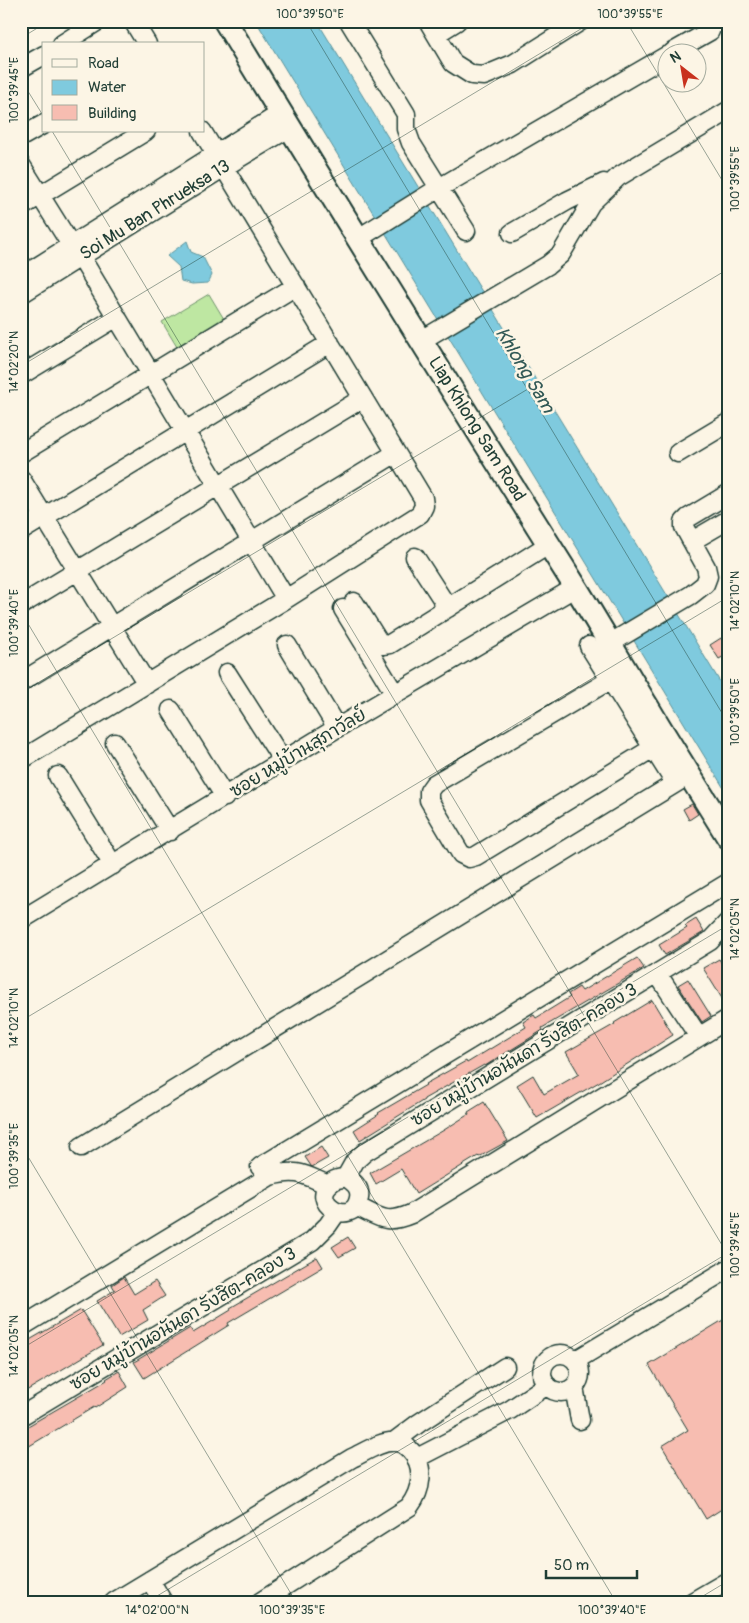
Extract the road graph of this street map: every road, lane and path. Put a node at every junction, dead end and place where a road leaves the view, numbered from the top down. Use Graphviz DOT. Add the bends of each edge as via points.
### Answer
graph roads {
  1 [pos="98,21"];
  2 [pos="133,21"];
  3 [pos="225,21"];
  4 [pos="350,21"];
  5 [pos="457,21"];
  6 [pos="581,21"];
  7 [pos="728,22"];
  8 [pos="714,26"];
  9 [pos="432,28"];
  10 [pos="65,42"];
  11 [pos="146,42"];
  12 [pos="689,42"];
  13 [pos="42,56"];
  14 [pos="656,62"];
  15 [pos="21,68"];
  16 [pos="728,111"];
  17 [pos="285,120"];
  18 [pos="42,125"];
  19 [pos="144,132"];
  20 [pos="203,132"];
  21 [pos="21,137"];
  22 [pos="220,161"];
  23 [pos="21,165"];
  24 [pos="618,177"];
  25 [pos="436,190"];
  26 [pos="40,196"];
  27 [pos="21,207"];
  28 [pos="466,231"];
  29 [pos="512,233"];
  30 [pos="359,238"];
  31 [pos="76,251"];
  32 [pos="21,277"];
  33 [pos="296,286"];
  34 [pos="21,294"];
  35 [pos="116,317"];
  36 [pos="422,340"];
  37 [pos="330,343"];
  38 [pos="150,374"];
  39 [pos="21,375"];
  40 [pos="363,398"];
  41 [pos="728,423"];
  42 [pos="185,432"];
  43 [pos="21,453"];
  44 [pos="396,453"];
  45 [pos="678,453"];
  46 [pos="21,479"];
  47 [pos="218,486"];
  48 [pos="728,494"];
  49 [pos="45,517"];
  50 [pos="728,520"];
  51 [pos="21,531"];
  52 [pos="688,534"];
  53 [pos="251,542"];
  54 [pos="548,545"];
  55 [pos="415,557"];
  56 [pos="77,570"];
  57 [pos="576,587"];
  58 [pos="286,598"];
  59 [pos="21,604"];
  60 [pos="448,608"];
  61 [pos="112,627"];
  62 [pos="608,641"];
  63 [pos="287,645"];
  64 [pos="227,673"];
  65 [pos="610,680"];
  66 [pos="21,682"];
  67 [pos="146,684"];
  68 [pos="395,694"];
  69 [pos="171,710"];
  70 [pos="338,728"];
  71 [pos="115,743"];
  72 [pos="660,744"];
  73 [pos="21,760"];
  74 [pos="283,761"];
  75 [pos="58,776"];
  76 [pos="682,779"];
  77 [pos="225,797"];
  78 [pos="170,831"];
  79 [pos="728,837"];
  80 [pos="112,865"];
  81 [pos="728,883"];
  82 [pos="21,920"];
  83 [pos="728,922"];
  84 [pos="728,939"];
  85 [pos="710,941"];
  86 [pos="657,973"];
  87 [pos="728,1019"];
  88 [pos="699,1037"];
  89 [pos="80,1147"];
  90 [pos="260,1167"];
  91 [pos="346,1177"];
  92 [pos="328,1185"];
  93 [pos="356,1206"];
  94 [pos="337,1212"];
  95 [pos="728,1269"];
  96 [pos="21,1327"];
  97 [pos="576,1360"];
  98 [pos="505,1367"];
  99 [pos="547,1385"];
  100 [pos="574,1387"];
  101 [pos="21,1416"];
  102 [pos="580,1420"];
  103 [pos="395,1441"];
  104 [pos="417,1458"];
  105 [pos="150,1580"];
  106 [pos="728,1580"];
  107 [pos="114,1602"];
  108 [pos="163,1602"];
  109 [pos="260,1602"];
  110 [pos="692,1602"];
  1 -- 10 [label="street"];
  2 -- 11 [label="street"];
  3 -- 17 [label="main road, Liap Khlong Sam Road"];
  4 -- 25 [label="street" via="406,114 406,129 411,143"];
  5 -- 9 [label="street"];
  6 -- 9 [label="street" via="513,64 484,76 472,75 453,63"];
  7 -- 8 [label="street"];
  8 -- 12 [label="street"];
  13 -- 15 [label="street"];
  14 -- 25 [label="street"];
  16 -- 24 [label="street"];
  17 -- 22 [label="street, Soi Mu Ban Phrueksa 13"];
  17 -- 30 [label="main road, Liap Khlong Sam Road"];
  18 -- 21 [label="street"];
  19 -- 26 [label="street"];
  20 -- 22 [label="street"];
  22 -- 31 [label="street, Soi Mu Ban Phrueksa 13"];
  22 -- 33 [label="street"];
  23 -- 26 [label="street"];
  24 -- 29 [label="street" via="567,201"];
  24 -- 36 [label="street" via="591,203 562,254"];
  25 -- 28 [label="street"];
  25 -- 30 [label="street"];
  26 -- 27 [label="street"];
  26 -- 31 [label="street"];
  30 -- 36 [label="main road, Liap Khlong Sam Road"];
  31 -- 32 [label="street, Soi Mu Ban Phrueksa 13"];
  31 -- 34 [label="street, Soi Mu Ban Phrueksa 13"];
  31 -- 35 [label="street"];
  33 -- 37 [label="street"];
  33 -- 38 [label="street"];
  35 -- 38 [label="street"];
  35 -- 39 [label="street"];
  36 -- 54 [label="main road, Liap Khlong Sam Road"];
  37 -- 40 [label="street"];
  37 -- 42 [label="street"];
  38 -- 42 [label="street"];
  38 -- 43 [label="street"];
  40 -- 44 [label="street"];
  40 -- 47 [label="street"];
  41 -- 45 [label="street"];
  42 -- 47 [label="street"];
  42 -- 49 [label="street"];
  44 -- 53 [label="street"];
  44 -- 58 [label="street" via="423,498 420,514"];
  46 -- 49 [label="street"];
  47 -- 53 [label="street"];
  47 -- 56 [label="street"];
  48 -- 52 [label="street" via="684,522"];
  49 -- 51 [label="street"];
  49 -- 56 [label="street"];
  50 -- 52 [label="street"];
  52 -- 62 [label="street" via="706,567 708,576 705,584"];
  53 -- 58 [label="street"];
  53 -- 61 [label="street"];
  54 -- 57 [label="main road, Liap Khlong Sam Road"];
  54 -- 60 [label="street"];
  55 -- 60 [label="street"];
  56 -- 59 [label="street"];
  56 -- 61 [label="street"];
  57 -- 62 [label="main road, Liap Khlong Sam Road"];
  57 -- 68 [label="street, ซอย หมู่บ้านสุภาวัลย์"];
  58 -- 67 [label="street"];
  60 -- 68 [label="street" via="390,644 383,645 348,606"];
  61 -- 66 [label="street"];
  61 -- 67 [label="street"];
  62 -- 65 [label="street"];
  62 -- 72 [label="main road, Liap Khlong Sam Road"];
  63 -- 70 [label="street"];
  64 -- 74 [label="street"];
  65 -- 72 [label="street"];
  65 -- 72 [label="street" via="434,784 428,800 462,854 469,858 476,856"];
  67 -- 73 [label="street"];
  68 -- 70 [label="street, ซอย หมู่บ้านสุภาวัลย์"];
  69 -- 77 [label="street"];
  70 -- 74 [label="street, ซอย หมู่บ้านสุภาวัลย์"];
  71 -- 78 [label="street"];
  72 -- 76 [label="main road, Liap Khlong Sam Road"];
  74 -- 77 [label="street, ซอย หมู่บ้านสุภาวัลย์"];
  75 -- 80 [label="street"];
  76 -- 79 [label="main road, Liap Khlong Sam Road"];
  76 -- 89 [label="street"];
  77 -- 78 [label="street, ซอย หมู่บ้านสุภาวัลย์"];
  78 -- 80 [label="street, ซอย หมู่บ้านสุภาวัลย์"];
  80 -- 82 [label="street, ซอย หมู่บ้านสุภาวัลย์"];
  81 -- 90 [label="street"];
  83 -- 85 [label="street, ซอย หมู่บ้านอนันดา รังสิต-คลอง 3"];
  84 -- 85 [label="street, ซอย หมู่บ้านอนันดา รังสิต-คลอง 3"];
  85 -- 86 [label="street, ซอย หมู่บ้านอนันดา รังสิต-คลอง 3"];
  86 -- 88 [label="street"];
  86 -- 91 [label="street, ซอย หมู่บ้านอนันดา รังสิต-คลอง 3" via="365,1152 354,1161"];
  87 -- 88 [label="street"];
  88 -- 93 [label="street" via="412,1214 387,1220"];
  91 -- 92 [label="street"];
  91 -- 93 [label="street" via="358,1187 360,1193"];
  92 -- 94 [label="street" via="327,1204"];
  92 -- 96 [label="street" via="302,1174 287,1172 270,1176"];
  93 -- 94 [label="street" via="346,1212"];
  94 -- 101 [label="street, ซอย หมู่บ้านอนันดา รังสิต-คลอง 3" via="312,1241"];
  95 -- 97 [label="street"];
  97 -- 99 [label="street" via="560,1353 549,1358 542,1374"];
  97 -- 100 [label="street" via="580,1377"];
  98 -- 103 [label="street"];
  99 -- 100 [label="street" via="563,1392"];
  99 -- 104 [label="street" via="510,1410"];
  100 -- 102 [label="street"];
  103 -- 104 [label="street"];
  103 -- 105 [label="street" via="352,1458"];
  104 -- 109 [label="street" via="421,1474 419,1492 409,1507"];
  105 -- 107 [label="street"];
  105 -- 108 [label="street"];
  106 -- 110 [label="street"];
}
